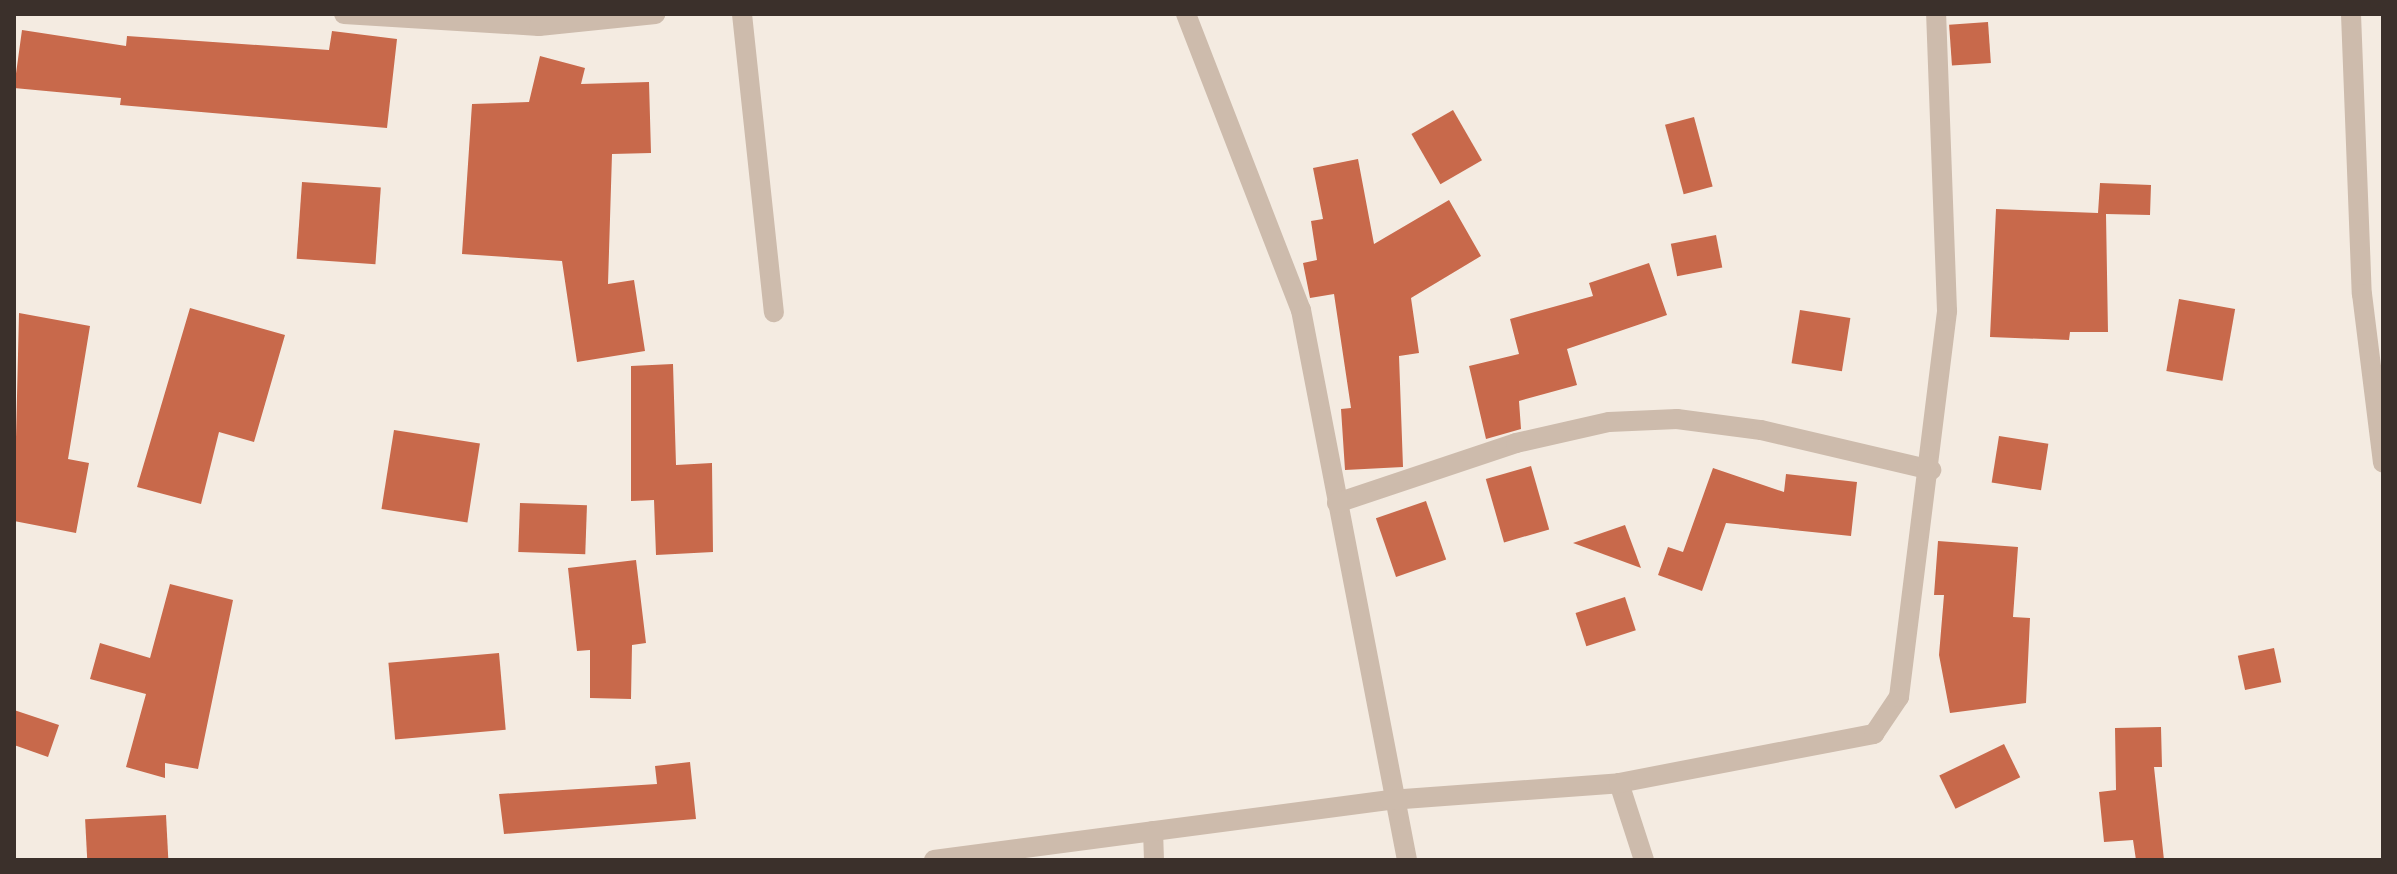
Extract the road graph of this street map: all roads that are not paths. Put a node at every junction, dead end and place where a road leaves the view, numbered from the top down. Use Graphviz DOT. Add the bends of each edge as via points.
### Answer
graph roads {
  1 [pos="344,14"];
  2 [pos="655,14"];
  3 [pos="742,14"];
  4 [pos="1186,14"];
  5 [pos="1936,14"];
  6 [pos="2351,14"];
  7 [pos="774,312"];
  8 [pos="2383,463"];
  9 [pos="1931,470"];
  10 [pos="1337,503"];
  11 [pos="1619,783"];
  12 [pos="1390,800"];
  13 [pos="1153,831"];
  14 [pos="934,860"];
  15 [pos="1154,860"];
  16 [pos="1407,860"];
  17 [pos="1644,860"];
  1 -- 2 [label="street" via="539,26"];
  3 -- 7 [label="street"];
  4 -- 10 [label="street" via="1301,310"];
  5 -- 9 [label="street" via="1947,311"];
  6 -- 8 [label="street" via="2362,294"];
  9 -- 10 [label="street" via="1761,430 1677,419 1609,422 1516,443"];
  9 -- 11 [label="street" via="1891,718 1851,742"];
  10 -- 12 [label="street"];
  11 -- 12 [label="street"];
  11 -- 17 [label="street"];
  12 -- 13 [label="street"];
  12 -- 16 [label="street"];
  13 -- 14 [label="street"];
  13 -- 15 [label="street"];
}
